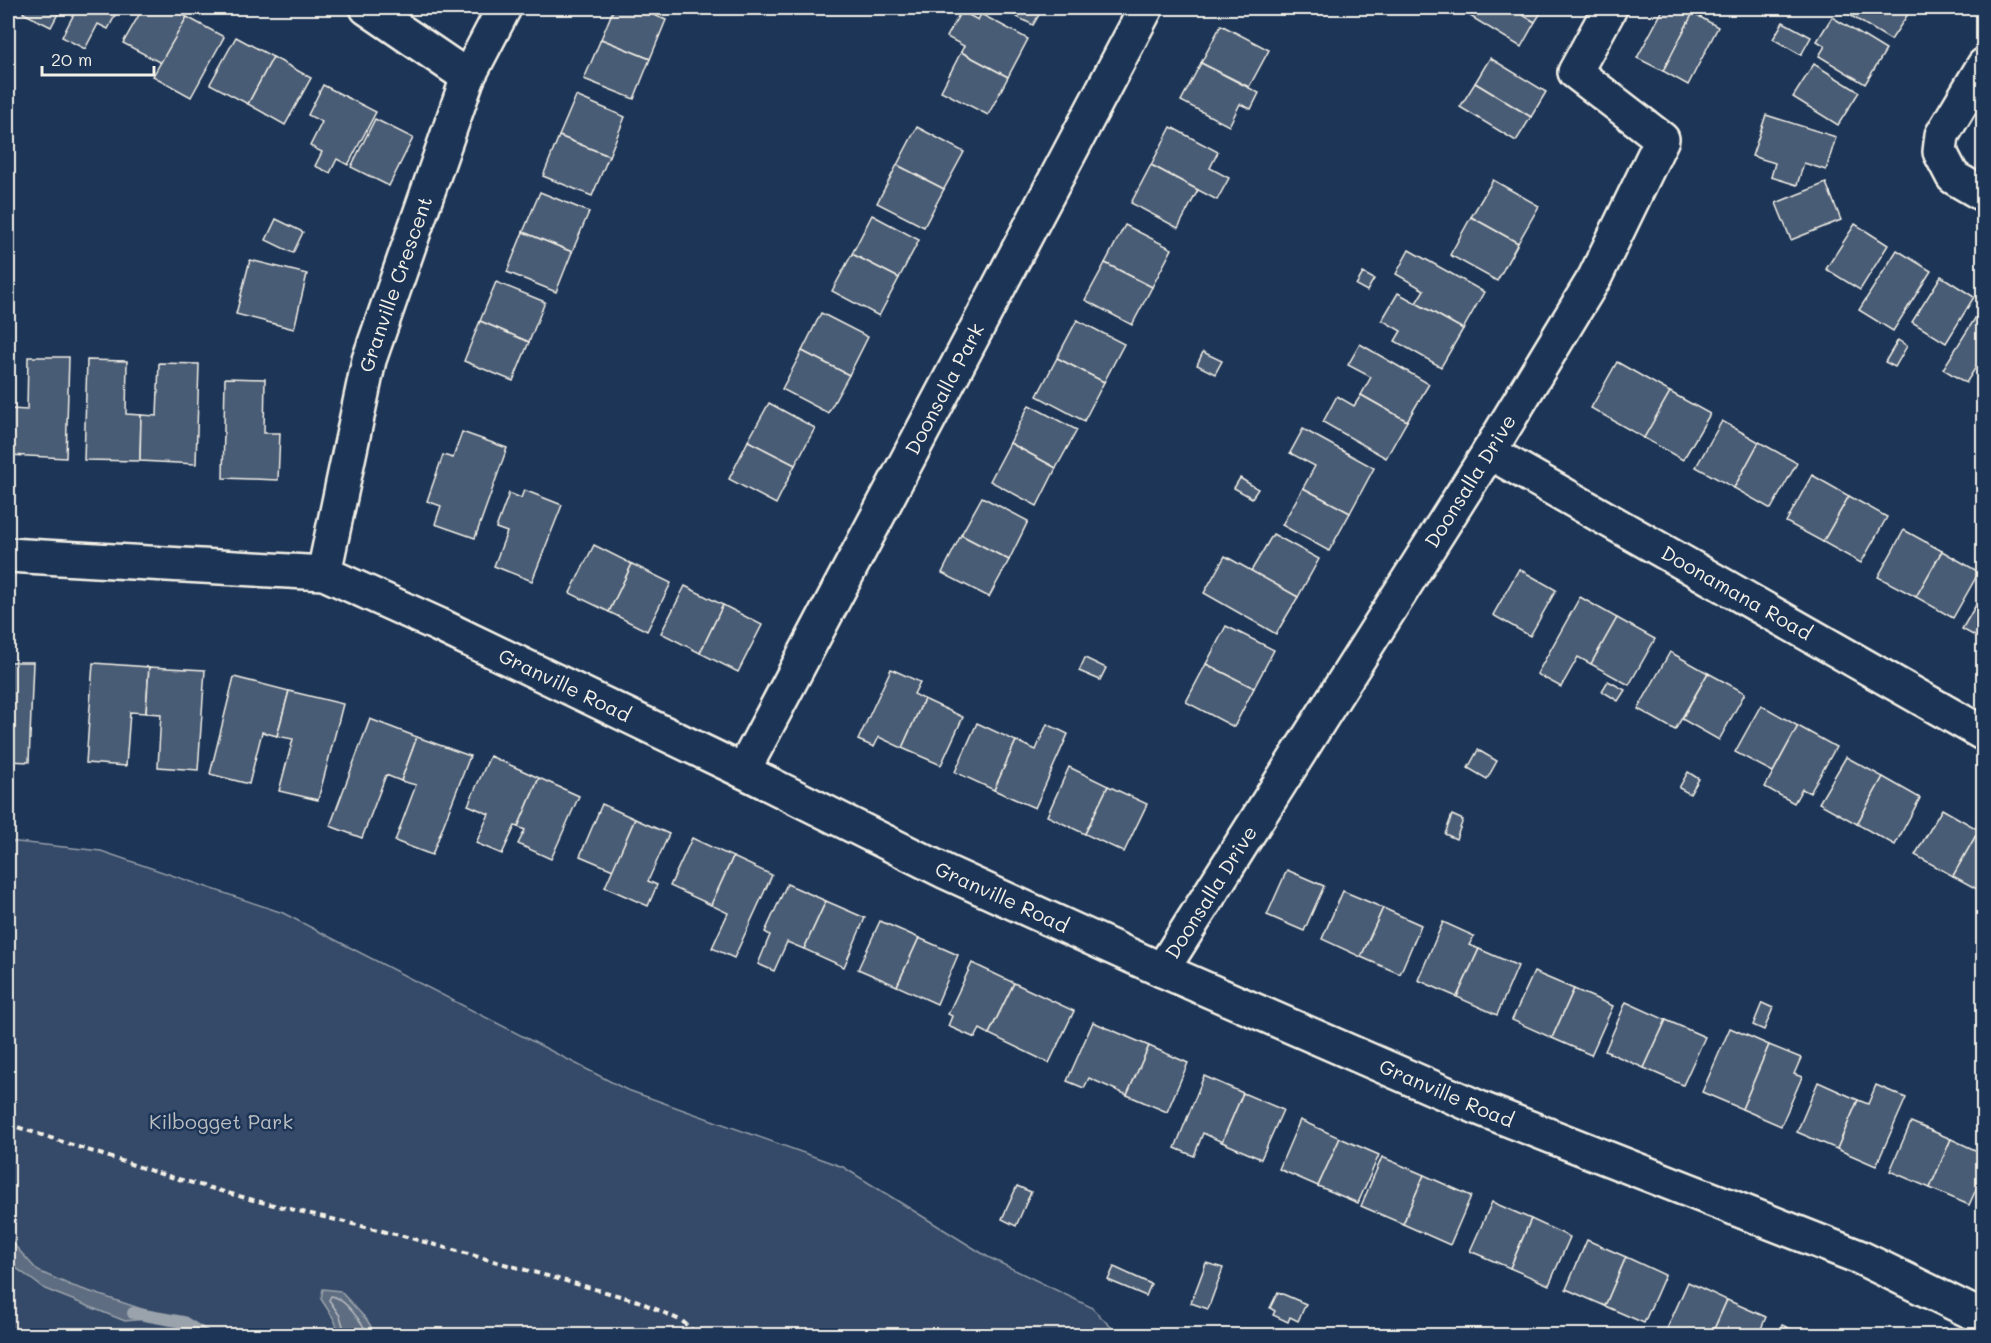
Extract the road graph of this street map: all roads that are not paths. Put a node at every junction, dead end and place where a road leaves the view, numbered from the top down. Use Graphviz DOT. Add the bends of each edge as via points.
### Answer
graph roads {
  1 [pos="368,8"];
  2 [pos="504,8"];
  3 [pos="1146,8"];
  4 [pos="1610,8"];
  5 [pos="1983,65"];
  6 [pos="468,77"];
  7 [pos="1983,195"];
  8 [pos="1489,453"];
  9 [pos="8,555"];
  10 [pos="324,573"];
  11 [pos="1983,735"];
  12 [pos="743,771"];
  13 [pos="1162,970"];
  14 [pos="1977,1323"];
  1 -- 6 [label="street"];
  2 -- 6 [label="street, Granville Crescent"];
  3 -- 12 [label="street, Doonsalla Park"];
  4 -- 8 [label="street, Doonsalla Drive" via="1575,72 1662,139 1594,277"];
  5 -- 7 [label="street" via="1942,135 1940,152 1953,177"];
  6 -- 10 [label="street, Granville Crescent" via="369,360"];
  8 -- 11 [label="street, Doonamana Road"];
  8 -- 13 [label="street, Doonsalla Drive"];
  9 -- 10 [label="street, Granville Road"];
  10 -- 12 [label="street, Granville Road"];
  12 -- 13 [label="street, Granville Road" via="946,872"];
  13 -- 14 [label="street, Granville Road" via="1479,1108 1858,1257"];
}
